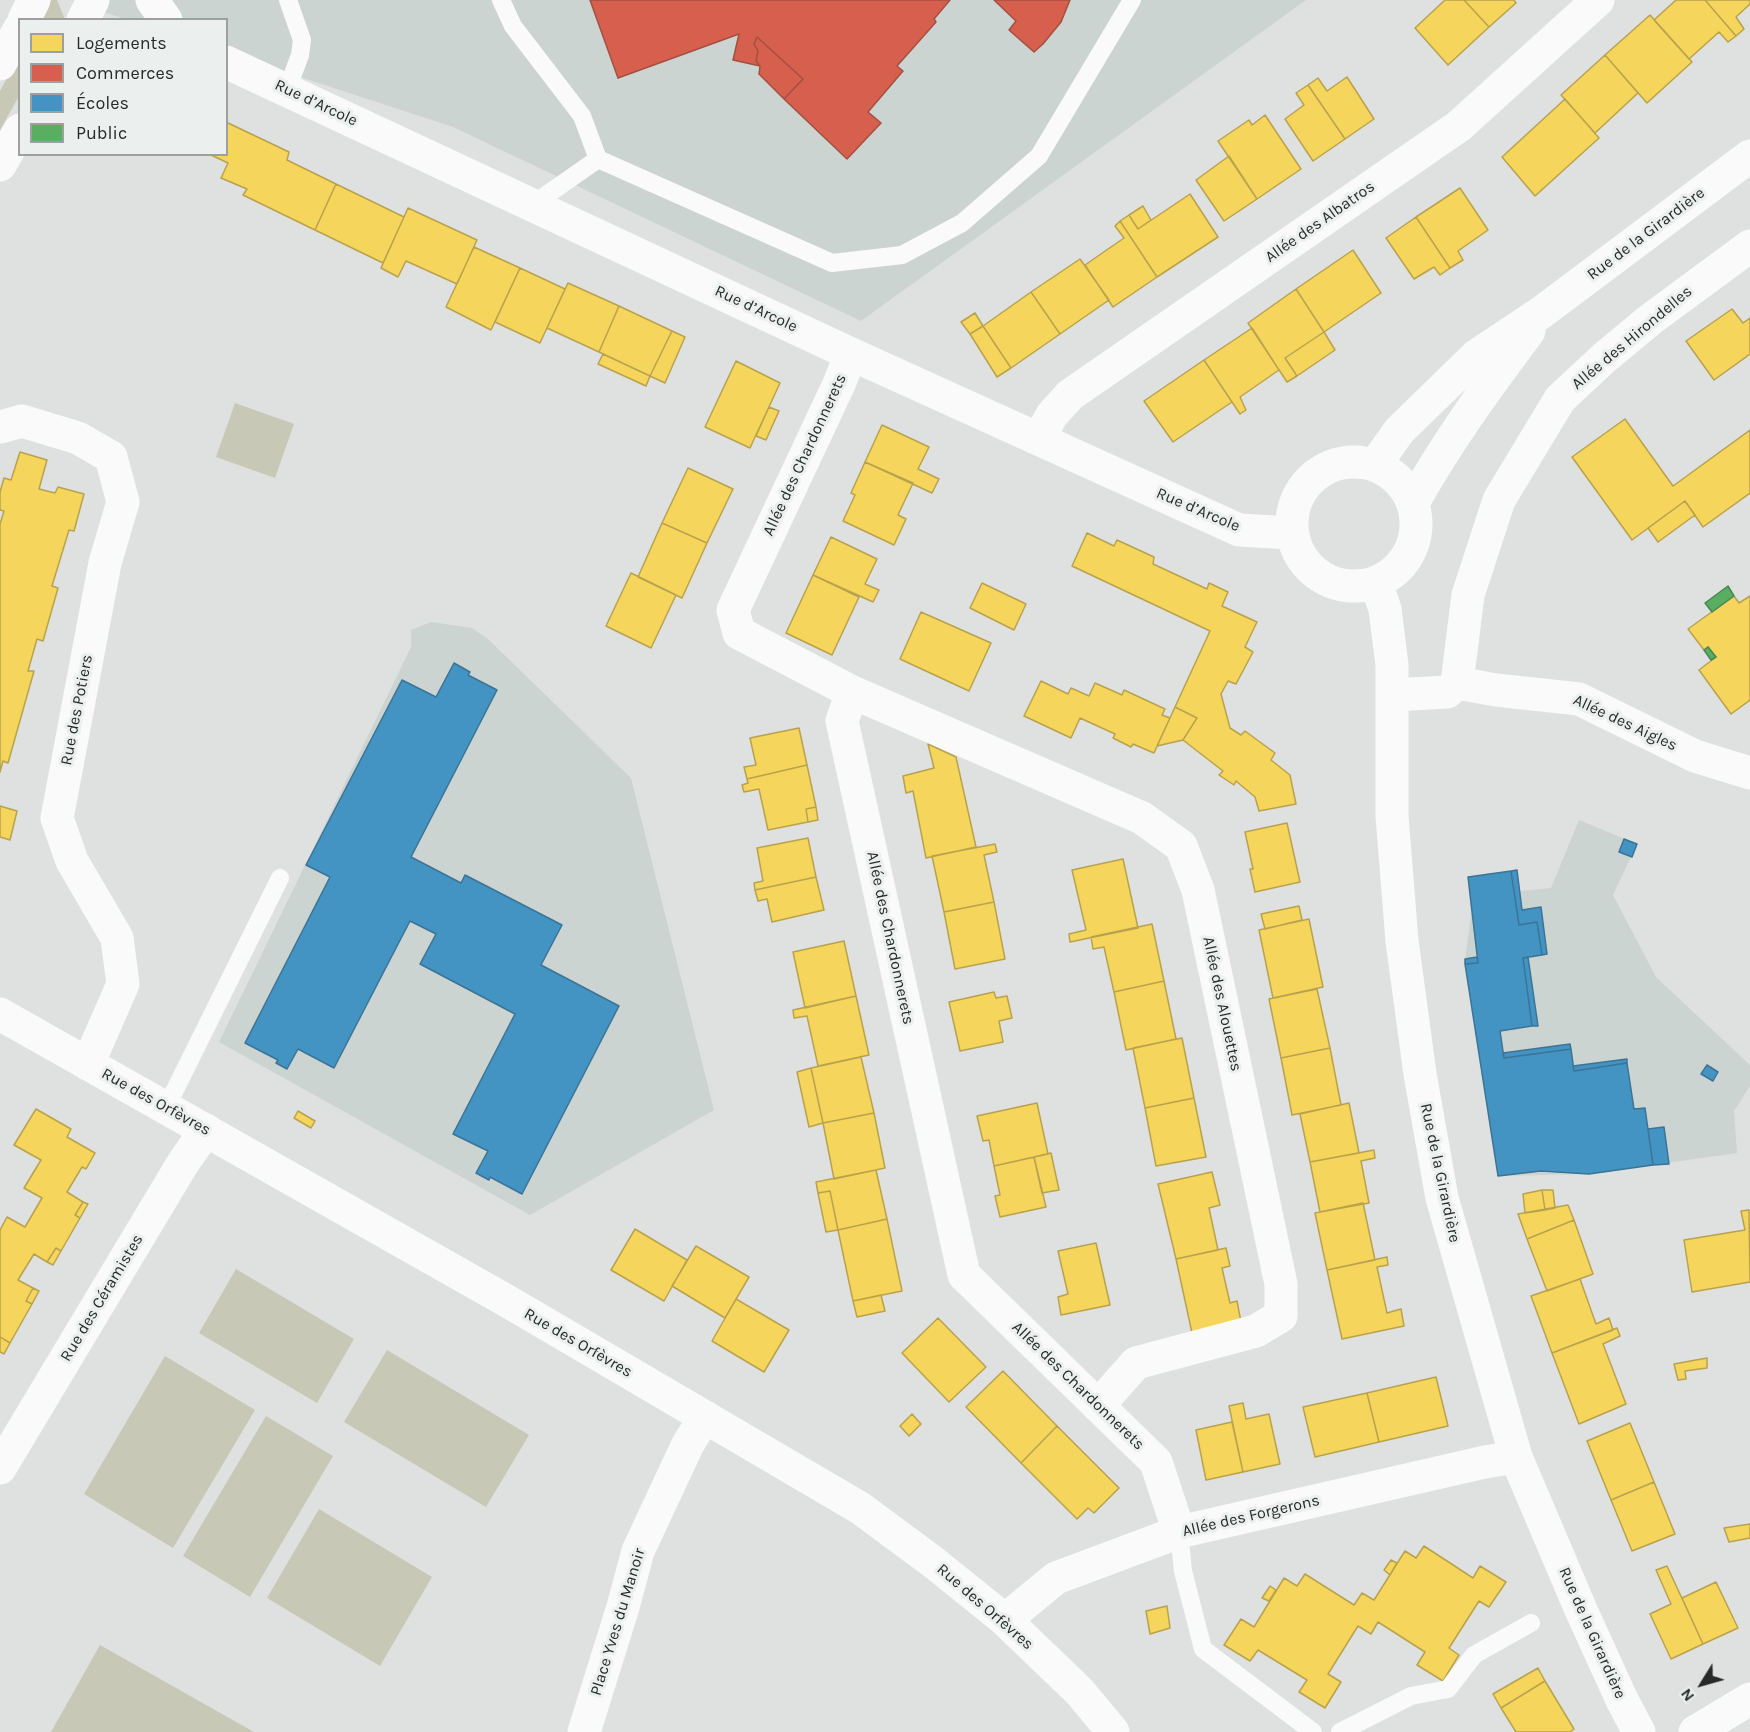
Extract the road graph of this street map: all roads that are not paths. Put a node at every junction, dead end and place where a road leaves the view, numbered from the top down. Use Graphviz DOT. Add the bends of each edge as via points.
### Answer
graph roads {
  1 [pos="34,0"];
  2 [pos="152,0"];
  3 [pos="288,0"];
  4 [pos="501,0"];
  5 [pos="1132,0"];
  6 [pos="1598,0"];
  7 [pos="25,18"];
  8 [pos="165,18"];
  9 [pos="18,32"];
  10 [pos="228,63"];
  11 [pos="0,64"];
  12 [pos="287,90"];
  13 [pos="18,134"];
  14 [pos="1750,156"];
  15 [pos="598,159"];
  16 [pos="0,165"];
  17 [pos="537,208"];
  18 [pos="1750,246"];
  19 [pos="1542,312"];
  20 [pos="851,354"];
  21 [pos="0,427"];
  22 [pos="1039,438"];
  23 [pos="1375,465"];
  24 [pos="1413,503"];
  25 [pos="1292,533"];
  26 [pos="1376,583"];
  27 [pos="1465,685"];
  28 [pos="852,692"];
  29 [pos="1393,695"];
  30 [pos="1750,774"];
  31 [pos="280,878"];
  32 [pos="0,1014"];
  33 [pos="88,1064"];
  34 [pos="166,1108"];
  35 [pos="206,1130"];
  36 [pos="1098,1406"];
  37 [pos="705,1417"];
  38 [pos="1516,1457"];
  39 [pos="0,1468"];
  40 [pos="1179,1532"];
  41 [pos="1005,1620"];
  42 [pos="1531,1623"];
  43 [pos="1750,1699"];
  44 [pos="584,1732"];
  45 [pos="1113,1732"];
  46 [pos="1313,1732"];
  47 [pos="1340,1732"];
  48 [pos="1639,1732"];
  49 [pos="1695,1732"];
  1 -- 7 [label="street"];
  2 -- 8 [label="street"];
  3 -- 12 [label="lane" via="302,40"];
  4 -- 15 [label="lane" via="513,26 582,116"];
  5 -- 15 [label="lane" via="1039,156 962,223 903,255 832,262"];
  6 -- 22 [label="street, Allée des Albatros" via="1459,126 1070,395"];
  9 -- 11 [label="street"];
  10 -- 12 [label="street, Rue d’Arcole"];
  12 -- 17 [label="street, Rue d’Arcole"];
  13 -- 16 [label="street"];
  14 -- 19 [label="street, Rue de la Girardière"];
  15 -- 17 [label="lane" via="546,196"];
  17 -- 20 [label="street, Rue d’Arcole"];
  18 -- 27 [label="street, Allée des Hirondelles" via="1651,319 1560,399 1499,500 1468,596"];
  19 -- 23 [label="street, Rue de la Girardière" via="1476,356 1399,431"];
  19 -- 24 [label="street, Rue de la Girardière" via="1439,456"];
  20 -- 22 [label="street, Rue d’Arcole"];
  20 -- 28 [label="street, Allée des Chardonnerets" via="733,610 739,633"];
  21 -- 33 [label="street, Rue des Potiers" via="22,421 78,438 111,457 123,502 105,563 57,819 72,861 117,938 123,984"];
  22 -- 25 [label="street, Rue d’Arcole" via="1239,530"];
  23 -- 24 [label="street" via="1394,475"];
  23 -- 25 [label="street" via="1354,461 1333,465 1314,475 1296,501"];
  24 -- 26 [label="street" via="1416,534 1409,555 1395,571"];
  25 -- 26 [label="street" via="1298,551 1322,578 1340,585"];
  26 -- 29 [label="street, Rue de la Girardière" via="1386,620"];
  27 -- 29 [label="street, Allée des Aigles" via="1447,692"];
  27 -- 30 [label="street, Allée des Aigles" via="1579,699 1695,756"];
  28 -- 36 [label="street, Allée des Chardonnerets" via="842,722 964,1275"];
  28 -- 36 [label="street, Allée des Alouettes" via="1142,818 1181,846 1198,890 1281,1284 1281,1316 1256,1330 1136,1362"];
  29 -- 38 [label="street, Rue de la Girardière" via="1392,816 1402,941 1420,1074 1442,1198"];
  31 -- 34 [label="lane"];
  32 -- 33 [label="street, Rue des Orfèvres"];
  33 -- 34 [label="street, Rue des Orfèvres"];
  34 -- 35 [label="street, Rue des Orfèvres"];
  35 -- 37 [label="street, Rue des Orfèvres"];
  35 -- 39 [label="street, Rue des Céramistes"];
  36 -- 40 [label="street, Allée des Chardonnerets" via="1156,1462"];
  37 -- 41 [label="street, Rue des Orfèvres" via="860,1508"];
  37 -- 44 [label="street, Place Yves du Manoir" via="688,1444 638,1551"];
  38 -- 40 [label="street, Allée des Forgerons"];
  38 -- 48 [label="street, Rue de la Girardière"];
  40 -- 41 [label="street, Allée des Forgerons" via="1056,1578"];
  40 -- 46 [label="lane" via="1183,1571 1203,1649"];
  41 -- 45 [label="street, Rue des Orfèvres" via="1080,1692"];
  42 -- 47 [label="lane" via="1474,1655 1448,1689 1411,1696"];
  43 -- 49 [label="street"];
}
